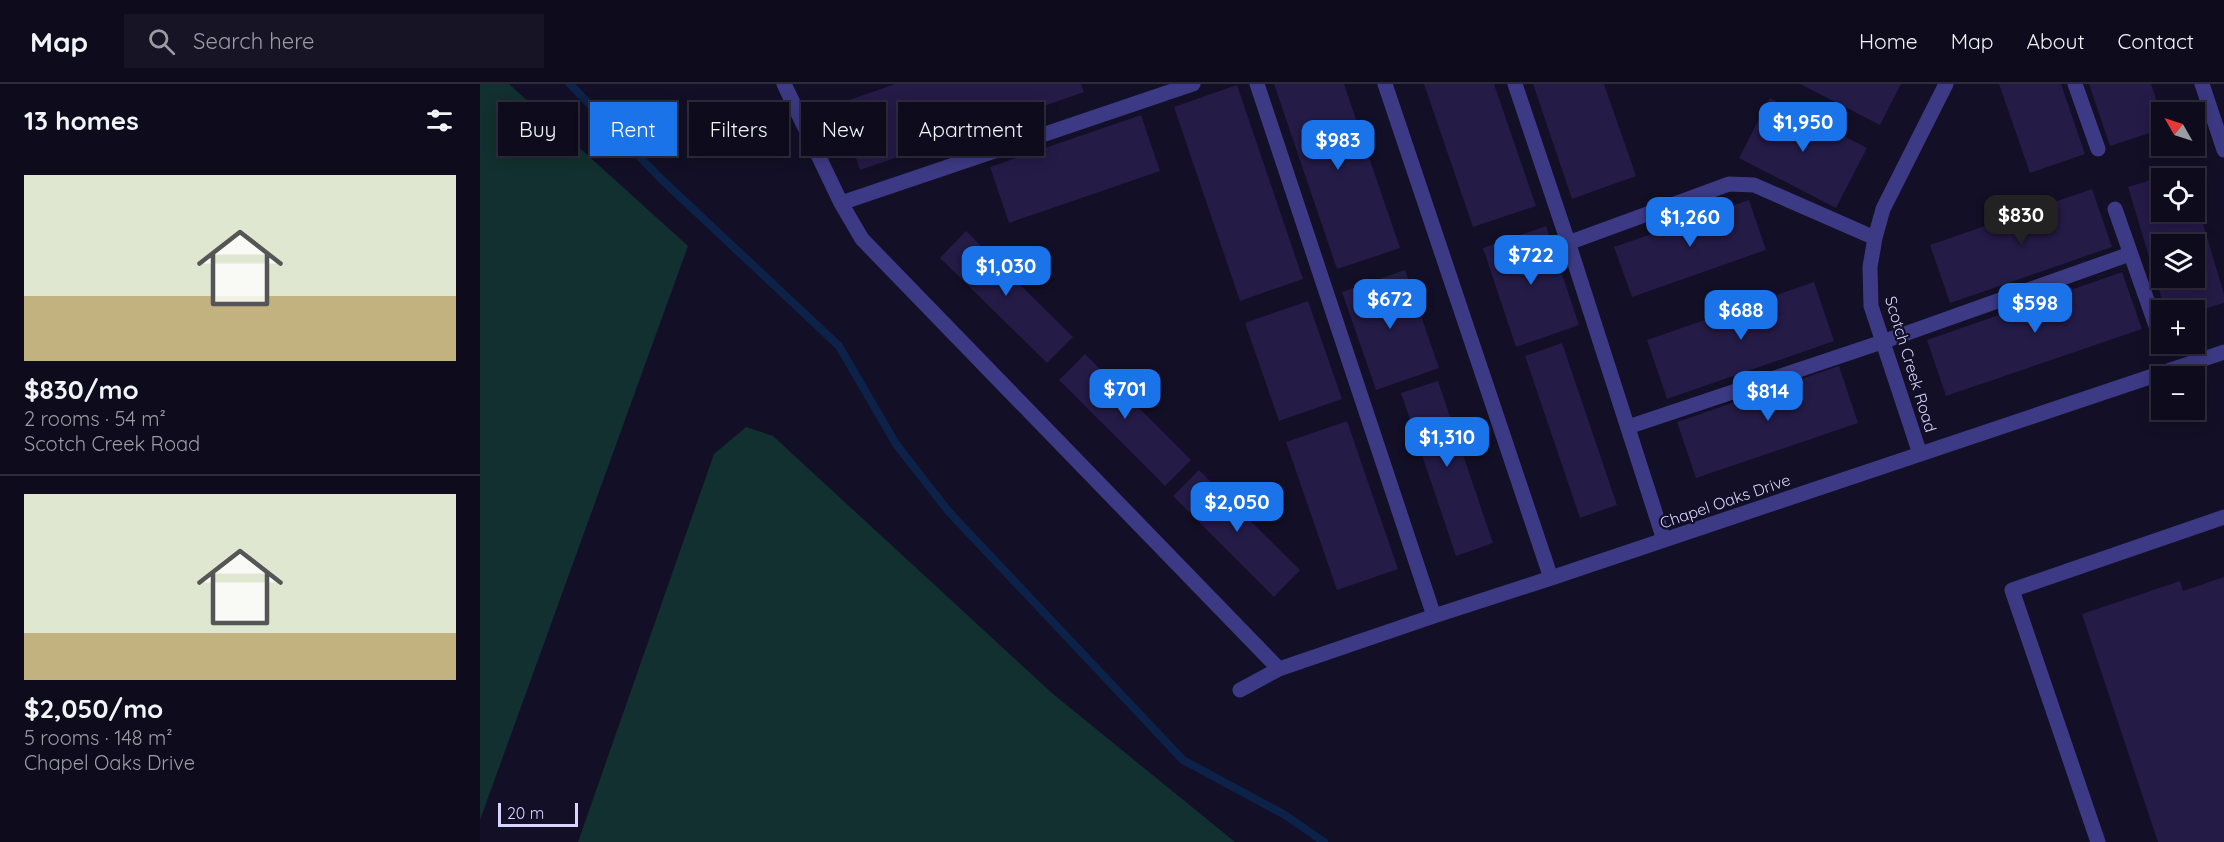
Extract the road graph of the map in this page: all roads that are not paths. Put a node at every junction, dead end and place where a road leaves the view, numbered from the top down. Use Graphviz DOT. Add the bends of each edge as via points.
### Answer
graph roads {
  1 [pos="784,84"];
  2 [pos="1193,84"];
  3 [pos="1257,84"];
  4 [pos="1385,84"];
  5 [pos="1515,84"];
  6 [pos="1946,84"];
  7 [pos="2075,84"];
  8 [pos="2202,84"];
  9 [pos="2098,149"];
  10 [pos="2224,150"];
  11 [pos="841,203"];
  12 [pos="2115,209"];
  13 [pos="1875,238"];
  14 [pos="1568,243"];
  15 [pos="2130,254"];
  16 [pos="2151,312"];
  17 [pos="1882,342"];
  18 [pos="2224,352"];
  19 [pos="2183,366"];
  20 [pos="2151,377"];
  21 [pos="1628,428"];
  22 [pos="1920,454"];
  23 [pos="2224,517"];
  24 [pos="1664,540"];
  25 [pos="1551,578"];
  26 [pos="1434,616"];
  27 [pos="1279,669"];
  28 [pos="1240,690"];
  29 [pos="2098,842"];
  1 -- 11 [label="street"];
  2 -- 11 [label="street"];
  3 -- 26 [label="street"];
  4 -- 25 [label="street"];
  5 -- 14 [label="street"];
  6 -- 13 [label="street, Scotch Creek Road" via="1883,209"];
  7 -- 9 [label="street"];
  8 -- 10 [label="street"];
  11 -- 27 [label="street" via="862,239"];
  12 -- 15 [label="street"];
  13 -- 14 [label="street" via="1754,185 1729,184"];
  13 -- 17 [label="street, Scotch Creek Road" via="1870,267 1871,306"];
  14 -- 21 [label="street"];
  15 -- 16 [label="street"];
  15 -- 17 [label="street"];
  17 -- 21 [label="street"];
  17 -- 22 [label="street, Scotch Creek Road"];
  18 -- 19 [label="street, Chapel Oaks Drive"];
  20 -- 22 [label="street, Chapel Oaks Drive"];
  21 -- 24 [label="street"];
  22 -- 24 [label="street, Chapel Oaks Drive"];
  23 -- 29 [label="street" via="2012,590"];
  24 -- 25 [label="street, Chapel Oaks Drive"];
  25 -- 26 [label="street, Chapel Oaks Drive"];
  26 -- 27 [label="street, Chapel Oaks Drive"];
  27 -- 28 [label="street, Chapel Oaks Drive"];
}
